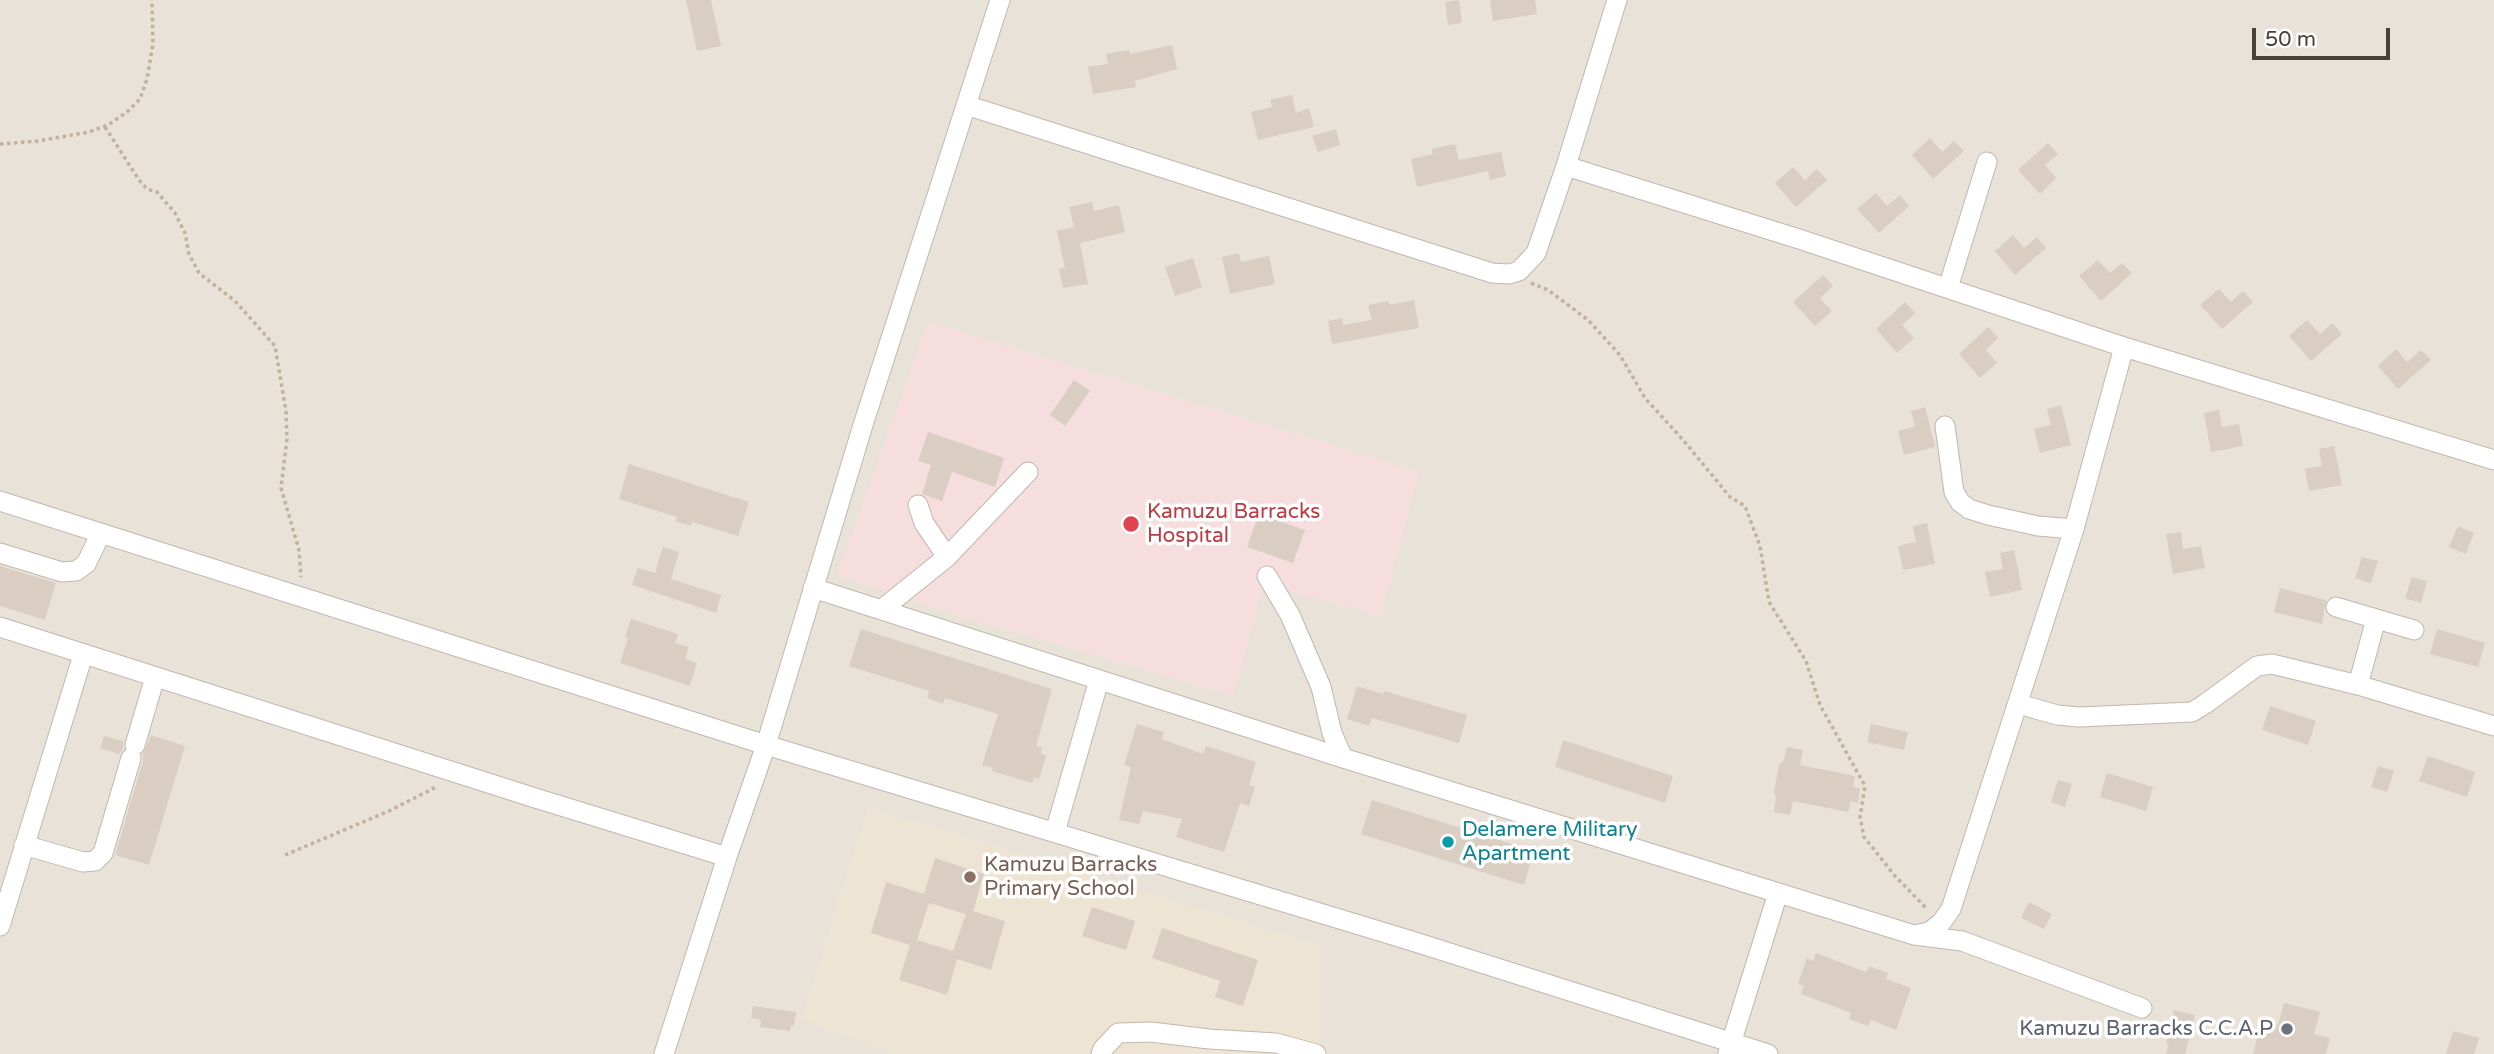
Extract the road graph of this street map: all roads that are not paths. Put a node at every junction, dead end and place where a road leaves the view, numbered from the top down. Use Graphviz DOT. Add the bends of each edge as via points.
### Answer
graph roads {
  1 [pos="1000,0"];
  2 [pos="1617,0"];
  3 [pos="966,105"];
  4 [pos="1987,162"];
  5 [pos="1566,166"];
  6 [pos="1948,288"];
  7 [pos="2124,347"];
  8 [pos="1945,426"];
  9 [pos="2494,460"];
  10 [pos="1028,472"];
  11 [pos="0,501"];
  12 [pos="918,505"];
  13 [pos="2074,529"];
  14 [pos="101,533"];
  15 [pos="0,553"];
  16 [pos="947,557"];
  17 [pos="1267,576"];
  18 [pos="813,588"];
  19 [pos="2336,607"];
  20 [pos="881,610"];
  21 [pos="2376,619"];
  22 [pos="1,630"];
  23 [pos="2414,630"];
  24 [pos="83,655"];
  25 [pos="155,677"];
  26 [pos="1099,680"];
  27 [pos="2358,685"];
  28 [pos="2019,704"];
  29 [pos="2494,726"];
  30 [pos="766,744"];
  31 [pos="1343,758"];
  32 [pos="1055,832"];
  33 [pos="24,845"];
  34 [pos="727,857"];
  35 [pos="1778,893"];
  36 [pos="0,924"];
  37 [pos="1914,935"];
  38 [pos="2142,1008"];
  39 [pos="1729,1048"];
  40 [pos="664,1054"];
  41 [pos="1101,1054"];
  42 [pos="1316,1054"];
  43 [pos="1768,1054"];
  1 -- 3 [label="street"];
  2 -- 5 [label="street"];
  3 -- 5 [label="street" via="1492,273 1519,271 1536,253"];
  3 -- 18 [label="street"];
  4 -- 6 [label="street"];
  5 -- 6 [label="street"];
  6 -- 7 [label="street"];
  7 -- 9 [label="street"];
  7 -- 13 [label="street"];
  8 -- 13 [label="street" via="1954,492 1960,502 1988,515"];
  10 -- 16 [label="street"];
  11 -- 14 [label="street"];
  12 -- 16 [label="street" via="924,523"];
  13 -- 28 [label="street"];
  14 -- 15 [label="street" via="86,564 76,571 62,572"];
  14 -- 30 [label="street"];
  16 -- 20 [label="street"];
  17 -- 31 [label="street" via="1290,615 1321,687"];
  18 -- 20 [label="street"];
  18 -- 30 [label="street"];
  19 -- 21 [label="street"];
  20 -- 26 [label="street"];
  21 -- 23 [label="street"];
  21 -- 27 [label="street"];
  22 -- 24 [label="street"];
  24 -- 25 [label="street"];
  24 -- 33 [label="street"];
  25 -- 33 [label="street" via="103,853 95,861 83,862"];
  25 -- 34 [label="street"];
  26 -- 31 [label="street"];
  26 -- 32 [label="street"];
  27 -- 28 [label="street" via="2272,664 2257,666 2192,712 2079,718"];
  27 -- 29 [label="street"];
  28 -- 37 [label="street" via="1951,909 1929,932"];
  30 -- 32 [label="street"];
  30 -- 34 [label="street"];
  31 -- 35 [label="street"];
  32 -- 39 [label="street"];
  33 -- 36 [label="street"];
  34 -- 40 [label="street"];
  35 -- 37 [label="street"];
  35 -- 39 [label="street"];
  37 -- 38 [label="street" via="1962,941"];
  39 -- 43 [label="street"];
  41 -- 42 [label="street" via="1118,1033 1151,1031 1276,1043"];
}
